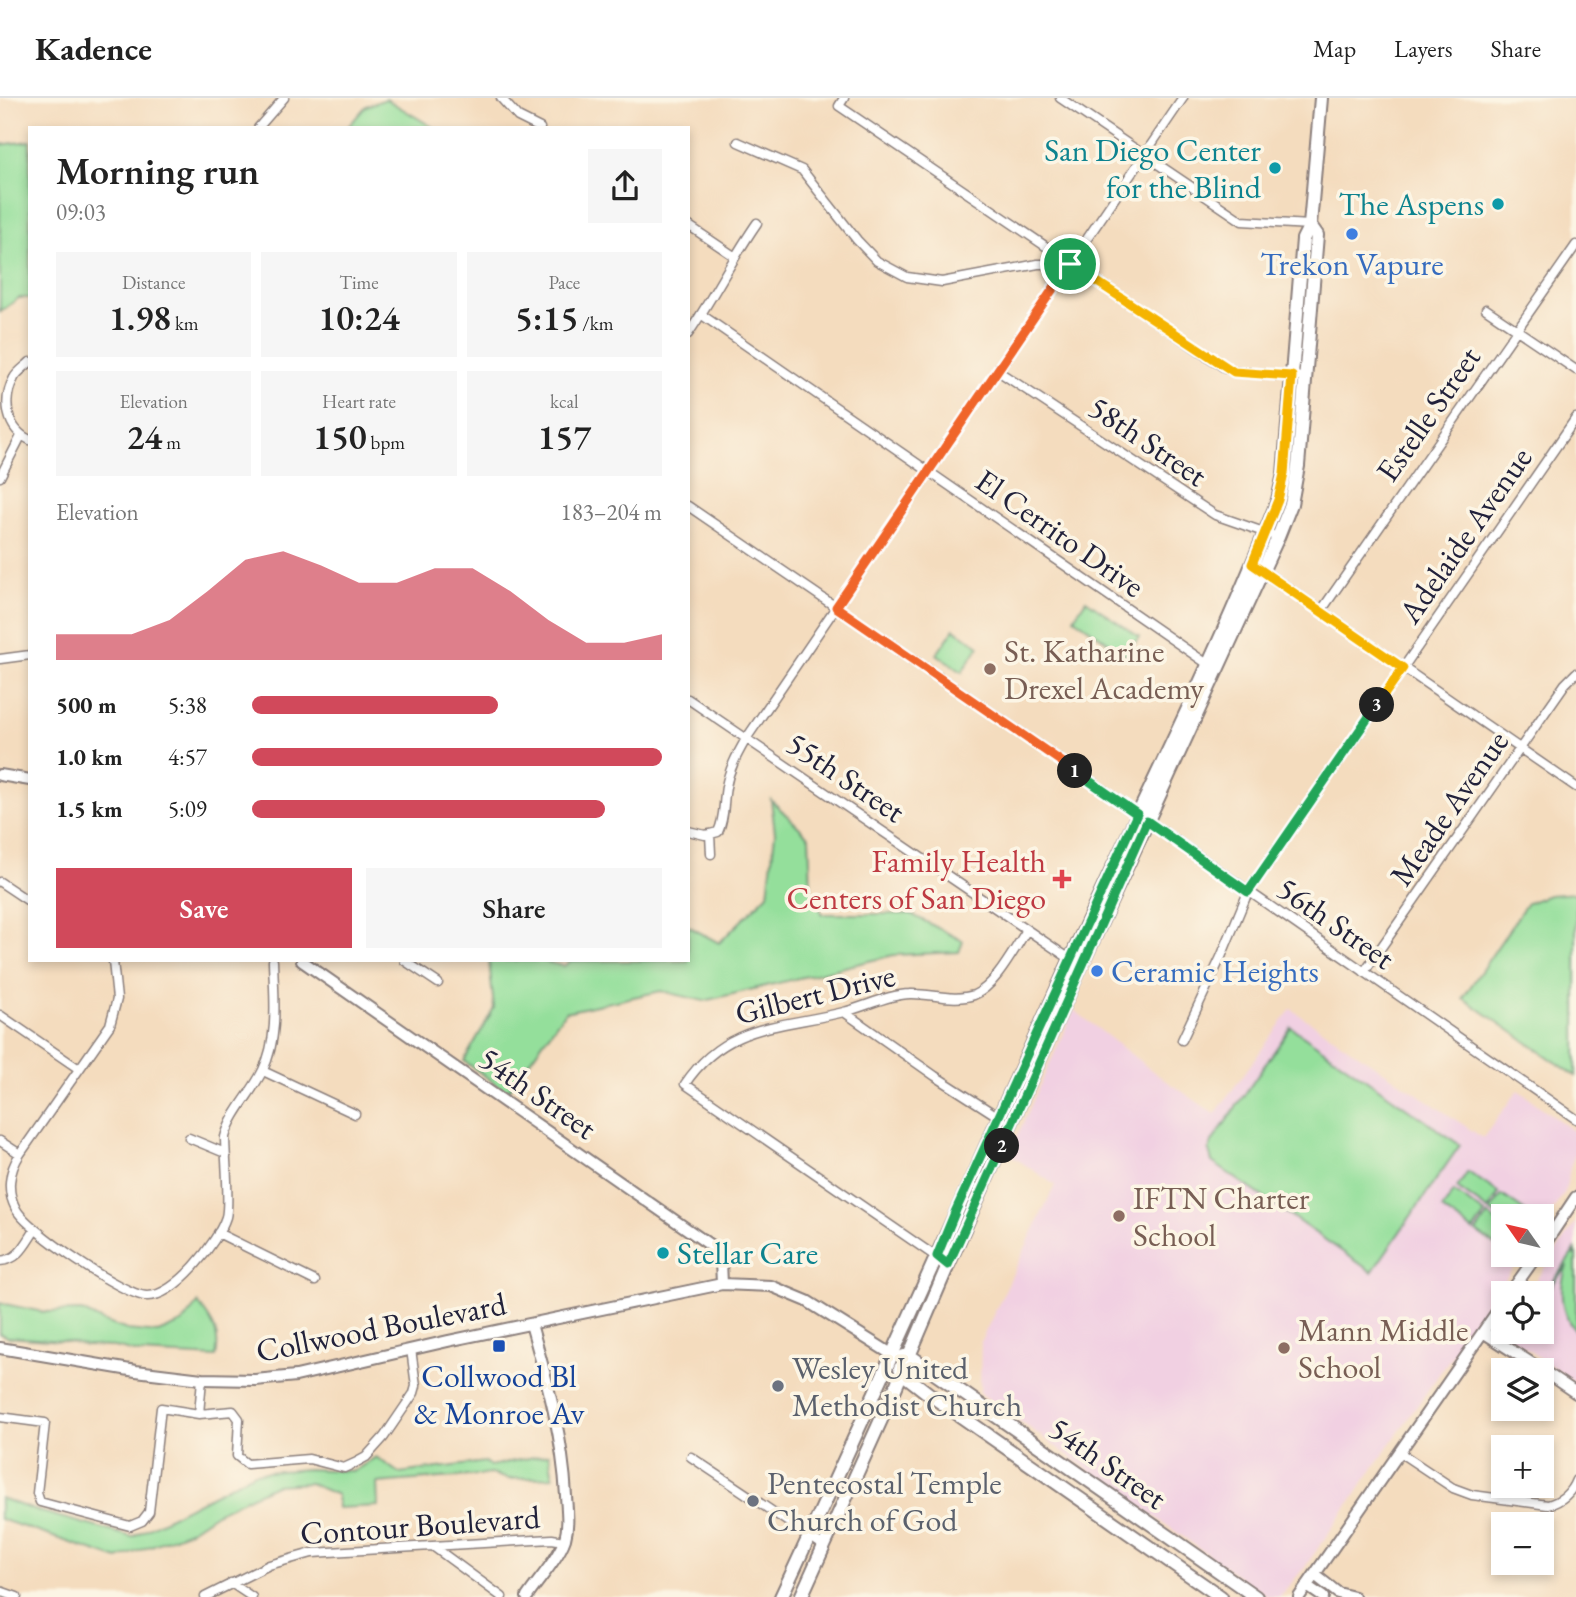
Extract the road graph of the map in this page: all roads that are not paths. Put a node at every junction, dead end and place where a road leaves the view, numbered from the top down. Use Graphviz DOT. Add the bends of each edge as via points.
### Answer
graph roads {
  1 [pos="284,98"];
  2 [pos="501,98"];
  3 [pos="1060,98"];
  4 [pos="1183,98"];
  5 [pos="1321,98"];
  6 [pos="841,102"];
  7 [pos="260,126"];
  8 [pos="536,126"];
  9 [pos="738,142"];
  10 [pos="1144,155"];
  11 [pos="757,223"];
  12 [pos="1310,225"];
  13 [pos="690,226"];
  14 [pos="1576,245"];
  15 [pos="734,256"];
  16 [pos="1070,264"];
  17 [pos="1486,309"];
  18 [pos="702,314"];
  19 [pos="1517,330"];
  20 [pos="690,331"];
  21 [pos="28,364"];
  22 [pos="1576,370"];
  23 [pos="998,371"];
  24 [pos="1299,377"];
  25 [pos="1576,418"];
  26 [pos="21,436"];
  27 [pos="28,439"];
  28 [pos="930,472"];
  29 [pos="0,477"];
  30 [pos="690,507"];
  31 [pos="1272,535"];
  32 [pos="1257,567"];
  33 [pos="836,607"];
  34 [pos="1321,611"];
  35 [pos="28,655"];
  36 [pos="0,659"];
  37 [pos="1212,668"];
  38 [pos="1403,668"];
  39 [pos="1576,673"];
  40 [pos="690,700"];
  41 [pos="746,739"];
  42 [pos="1520,749"];
  43 [pos="0,775"];
  44 [pos="28,780"];
  45 [pos="1576,787"];
  46 [pos="1142,818"];
  47 [pos="690,831"];
  48 [pos="710,834"];
  49 [pos="711,854"];
  50 [pos="0,882"];
  51 [pos="1248,892"];
  52 [pos="28,901"];
  53 [pos="1027,930"];
  54 [pos="113,962"];
  55 [pos="274,962"];
  56 [pos="303,962"];
  57 [pos="406,962"];
  58 [pos="1076,963"];
  59 [pos="1364,972"];
  60 [pos="438,984"];
  61 [pos="844,1012"];
  62 [pos="0,1015"];
  63 [pos="1182,1041"];
  64 [pos="79,1069"];
  65 [pos="263,1071"];
  66 [pos="355,1114"];
  67 [pos="999,1116"];
  68 [pos="1576,1119"];
  69 [pos="1010,1124"];
  70 [pos="189,1138"];
  71 [pos="0,1141"];
  72 [pos="225,1153"];
  73 [pos="19,1154"];
  74 [pos="1576,1197"];
  75 [pos="35,1230"];
  76 [pos="1554,1230"];
  77 [pos="218,1233"];
  78 [pos="937,1256"];
  79 [pos="0,1261"];
  80 [pos="948,1265"];
  81 [pos="314,1281"];
  82 [pos="722,1284"];
  83 [pos="1491,1320"];
  84 [pos="531,1324"];
  85 [pos="1483,1332"];
  86 [pos="0,1348"];
  87 [pos="411,1349"];
  88 [pos="893,1355"];
  89 [pos="910,1356"];
  90 [pos="1523,1358"];
  91 [pos="902,1373"];
  92 [pos="1554,1378"];
  93 [pos="202,1379"];
  94 [pos="1576,1393"];
  95 [pos="199,1414"];
  96 [pos="0,1417"];
  97 [pos="1399,1452"];
  98 [pos="691,1457"];
  99 [pos="1575,1483"];
  100 [pos="809,1536"];
  101 [pos="564,1541"];
  102 [pos="433,1546"];
  103 [pos="824,1546"];
  104 [pos="1315,1575"];
  105 [pos="231,1583"];
  106 [pos="1307,1586"];
  107 [pos="0,1591"];
  108 [pos="17,1597"];
  109 [pos="205,1597"];
  110 [pos="252,1597"];
  111 [pos="502,1597"];
  112 [pos="527,1597"];
  113 [pos="781,1597"];
  114 [pos="801,1597"];
  115 [pos="1221,1597"];
  116 [pos="1256,1597"];
  117 [pos="1299,1597"];
  118 [pos="1323,1597"];
  119 [pos="1354,1597"];
  1 -- 7 [label="street"];
  2 -- 8 [label="street" via="518,117"];
  3 -- 10 [label="street"];
  4 -- 10 [label="street"];
  5 -- 12 [label="main road"];
  6 -- 16 [label="street"];
  9 -- 16 [label="street" via="802,170 877,261 908,277 942,282 1038,264"];
  10 -- 12 [label="street" via="1242,221"];
  10 -- 16 [label="street"];
  11 -- 15 [label="street"];
  12 -- 24 [label="main road" via="1303,239"];
  13 -- 15 [label="street"];
  14 -- 19 [label="street, Estelle Street"];
  15 -- 18 [label="street"];
  16 -- 23 [label="street"];
  16 -- 24 [label="street" via="1234,372"];
  17 -- 19 [label="street"];
  18 -- 20 [label="street"];
  18 -- 28 [label="street, El Cerrito Drive"];
  19 -- 22 [label="street"];
  19 -- 34 [label="street, Estelle Street"];
  21 -- 26 [label="street" via="15,376 6,398 8,415"];
  23 -- 28 [label="street"];
  23 -- 31 [label="street, 58th Street" via="1215,515"];
  24 -- 31 [label="main road"];
  25 -- 38 [label="street, Adelaide Avenue"];
  26 -- 27 [label="street"];
  26 -- 29 [label="street"];
  28 -- 33 [label="street"];
  28 -- 37 [label="street, El Cerrito Drive"];
  30 -- 33 [label="street, 56th Street"];
  31 -- 32 [label="main road"];
  32 -- 34 [label="street"];
  32 -- 37 [label="main road"];
  33 -- 41 [label="street"];
  33 -- 46 [label="street, 56th Street"];
  34 -- 38 [label="street"];
  35 -- 36 [label="street"];
  37 -- 46 [label="main road"];
  38 -- 42 [label="street"];
  38 -- 51 [label="street, Adelaide Avenue"];
  39 -- 42 [label="street, Meade Avenue"];
  40 -- 41 [label="street, 55th Street"];
  41 -- 48 [label="street" via="729,773 723,821 718,832"];
  41 -- 53 [label="street, 55th Street"];
  42 -- 45 [label="street"];
  42 -- 59 [label="street, Meade Avenue"];
  43 -- 44 [label="street"];
  46 -- 51 [label="street, 56th Street"];
  46 -- 58 [label="main road"];
  47 -- 48 [label="street"];
  48 -- 49 [label="street"];
  50 -- 52 [label="street"];
  51 -- 59 [label="street, 56th Street"];
  51 -- 63 [label="street, Adelaide Avenue"];
  53 -- 58 [label="street, 55th Street"];
  53 -- 61 [label="street, Gilbert Drive" via="994,979 974,995 909,993"];
  54 -- 64 [label="street" via="117,999 110,1025"];
  55 -- 65 [label="street" via="274,1031"];
  56 -- 82 [label="street, 54th Street" via="710,1245 721,1261"];
  57 -- 60 [label="street"];
  58 -- 67 [label="main road"];
  58 -- 69 [label="main road"];
  59 -- 68 [label="street, 56th Street"];
  61 -- 67 [label="street"];
  61 -- 78 [label="street, Gilbert Drive" via="727,1041 697,1066 685,1084"];
  62 -- 64 [label="street"];
  64 -- 73 [label="street"];
  65 -- 66 [label="street"];
  65 -- 72 [label="street" via="229,1125"];
  67 -- 69 [label="street"];
  67 -- 78 [label="main road"];
  69 -- 80 [label="main road"];
  70 -- 72 [label="street"];
  71 -- 73 [label="street"];
  72 -- 77 [label="street" via="226,1216"];
  73 -- 75 [label="street" via="12,1169 11,1194 20,1216"];
  74 -- 76 [label="street"];
  75 -- 77 [label="street" via="119,1288 144,1297 170,1290 188,1275"];
  75 -- 79 [label="street" via="19,1255"];
  77 -- 81 [label="street"];
  78 -- 80 [label="street"];
  78 -- 88 [label="main road"];
  80 -- 89 [label="main road"];
  82 -- 84 [label="street, Collwood Boulevard"];
  82 -- 88 [label="street, Collwood Boulevard" via="771,1286 807,1301"];
  83 -- 85 [label="street"];
  84 -- 87 [label="street, Collwood Boulevard"];
  84 -- 101 [label="street" via="554,1404 565,1467 568,1524"];
  85 -- 90 [label="street"];
  85 -- 97 [label="street"];
  86 -- 93 [label="street, Collwood Boulevard"];
  87 -- 93 [label="street, Collwood Boulevard" via="296,1376"];
  87 -- 95 [label="street" via="414,1393 366,1457 344,1468 309,1459 247,1464 237,1456 239,1419 233,1411"];
  88 -- 89 [label="main road"];
  88 -- 91 [label="main road, 54th Street"];
  88 -- 100 [label="main road"];
  89 -- 91 [label="main road"];
  89 -- 116 [label="main road, 54th Street"];
  91 -- 103 [label="main road"];
  91 -- 115 [label="main road, 54th Street"];
  92 -- 94 [label="street"];
  93 -- 95 [label="street"];
  95 -- 96 [label="street" via="162,1408 149,1512 139,1523 126,1526 40,1502 37,1493 45,1423"];
  97 -- 99 [label="street" via="1453,1489 1472,1495 1548,1505 1559,1502"];
  97 -- 104 [label="street"];
  98 -- 100 [label="street"];
  100 -- 103 [label="street"];
  100 -- 113 [label="main road"];
  101 -- 102 [label="street, Contour Boulevard"];
  101 -- 112 [label="street"];
  102 -- 105 [label="street, Contour Boulevard" via="312,1553 269,1564"];
  102 -- 111 [label="street"];
  103 -- 114 [label="main road"];
  104 -- 106 [label="street"];
  104 -- 119 [label="street" via="1338,1593"];
  105 -- 109 [label="street, Contour Boulevard"];
  105 -- 110 [label="street"];
  106 -- 117 [label="street"];
  106 -- 118 [label="street"];
  107 -- 108 [label="street"];
}
